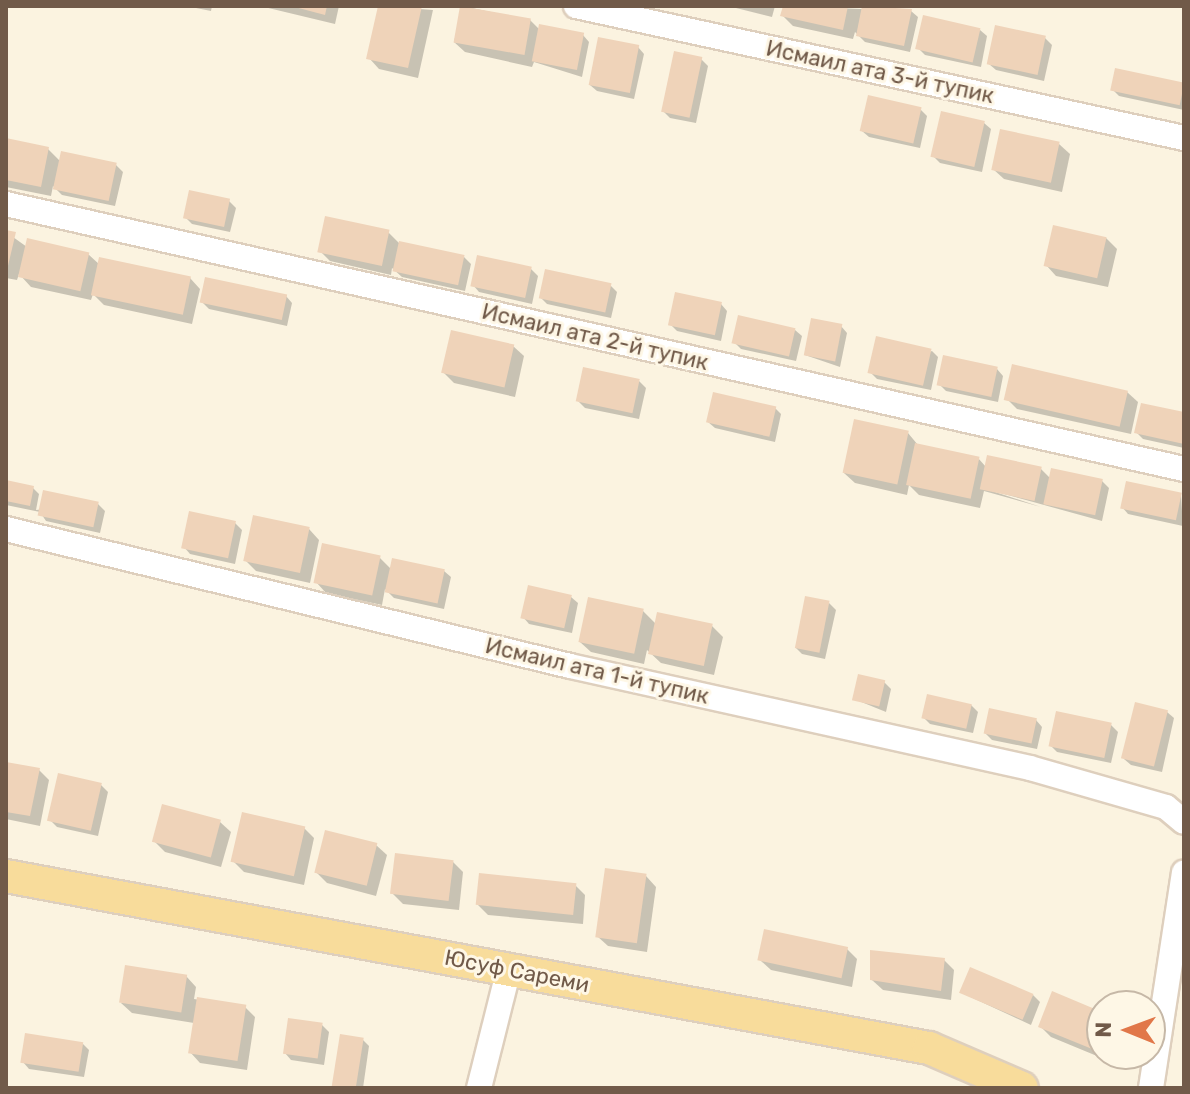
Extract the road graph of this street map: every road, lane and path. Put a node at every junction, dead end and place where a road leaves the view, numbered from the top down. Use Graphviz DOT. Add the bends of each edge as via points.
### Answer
graph roads {
  1 [pos="576,6"];
  2 [pos="1184,138"];
  3 [pos="6,204"];
  4 [pos="1184,469"];
  5 [pos="6,529"];
  6 [pos="1184,822"];
  7 [pos="1184,873"];
  8 [pos="6,876"];
  9 [pos="509,969"];
  10 [pos="479,1088"];
  11 [pos="1022,1088"];
  12 [pos="1151,1088"];
  1 -- 2 [label="street, Исмаил ата 3-й тупик"];
  3 -- 4 [label="street, Исмаил ата 2-й тупик"];
  5 -- 6 [label="street, Исмаил ата 1-й тупик" via="570,666 1030,768 1166,807"];
  7 -- 12 [label="street"];
  8 -- 9 [label="main road, Юсуф Сареми"];
  9 -- 10 [label="street"];
  9 -- 11 [label="main road, Юсуф Сареми" via="929,1048"];
}
